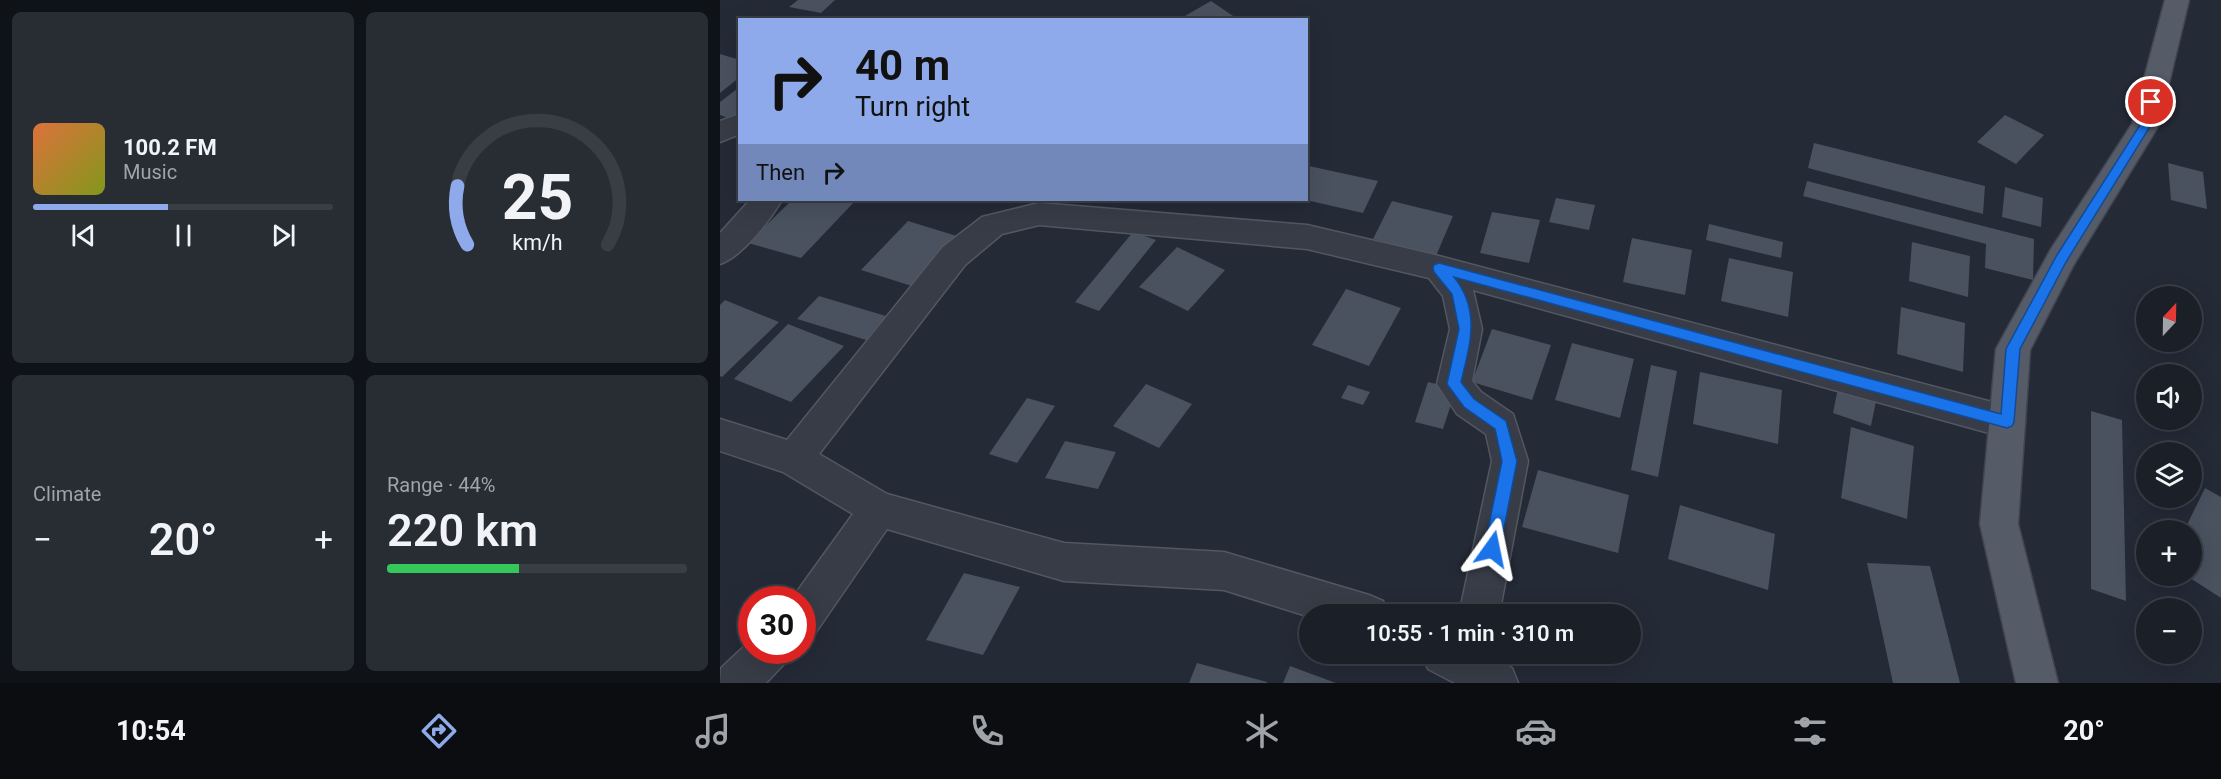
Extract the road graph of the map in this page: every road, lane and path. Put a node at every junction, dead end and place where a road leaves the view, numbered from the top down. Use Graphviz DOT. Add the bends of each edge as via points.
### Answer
graph roads {
  1 [pos="2177,0"];
  2 [pos="738,124"];
  3 [pos="720,132"];
  4 [pos="766,201"];
  5 [pos="1035,206"];
  6 [pos="720,252"];
  7 [pos="1439,268"];
  8 [pos="2007,422"];
  9 [pos="720,435"];
  10 [pos="794,459"];
  11 [pos="879,509"];
  12 [pos="816,598"];
  13 [pos="1333,604"];
  14 [pos="1481,604"];
  15 [pos="756,664"];
  16 [pos="736,683"];
  17 [pos="2037,683"];
  1 -- 8 [label="main road" via="2145,125 2062,258 2013,349"];
  2 -- 3 [label="street"];
  4 -- 6 [label="street"];
  5 -- 7 [label="street" via="1307,237"];
  5 -- 10 [label="street" via="993,225 954,255"];
  7 -- 8 [label="street"];
  7 -- 14 [label="street" via="1458,292 1466,329 1454,384 1469,403 1501,425 1510,461"];
  8 -- 17 [label="main road" via="1999,524"];
  9 -- 10 [label="street"];
  10 -- 11 [label="street"];
  11 -- 12 [label="street"];
  11 -- 13 [label="street" via="1064,562 1224,571"];
  15 -- 16 [label="street"];
}
